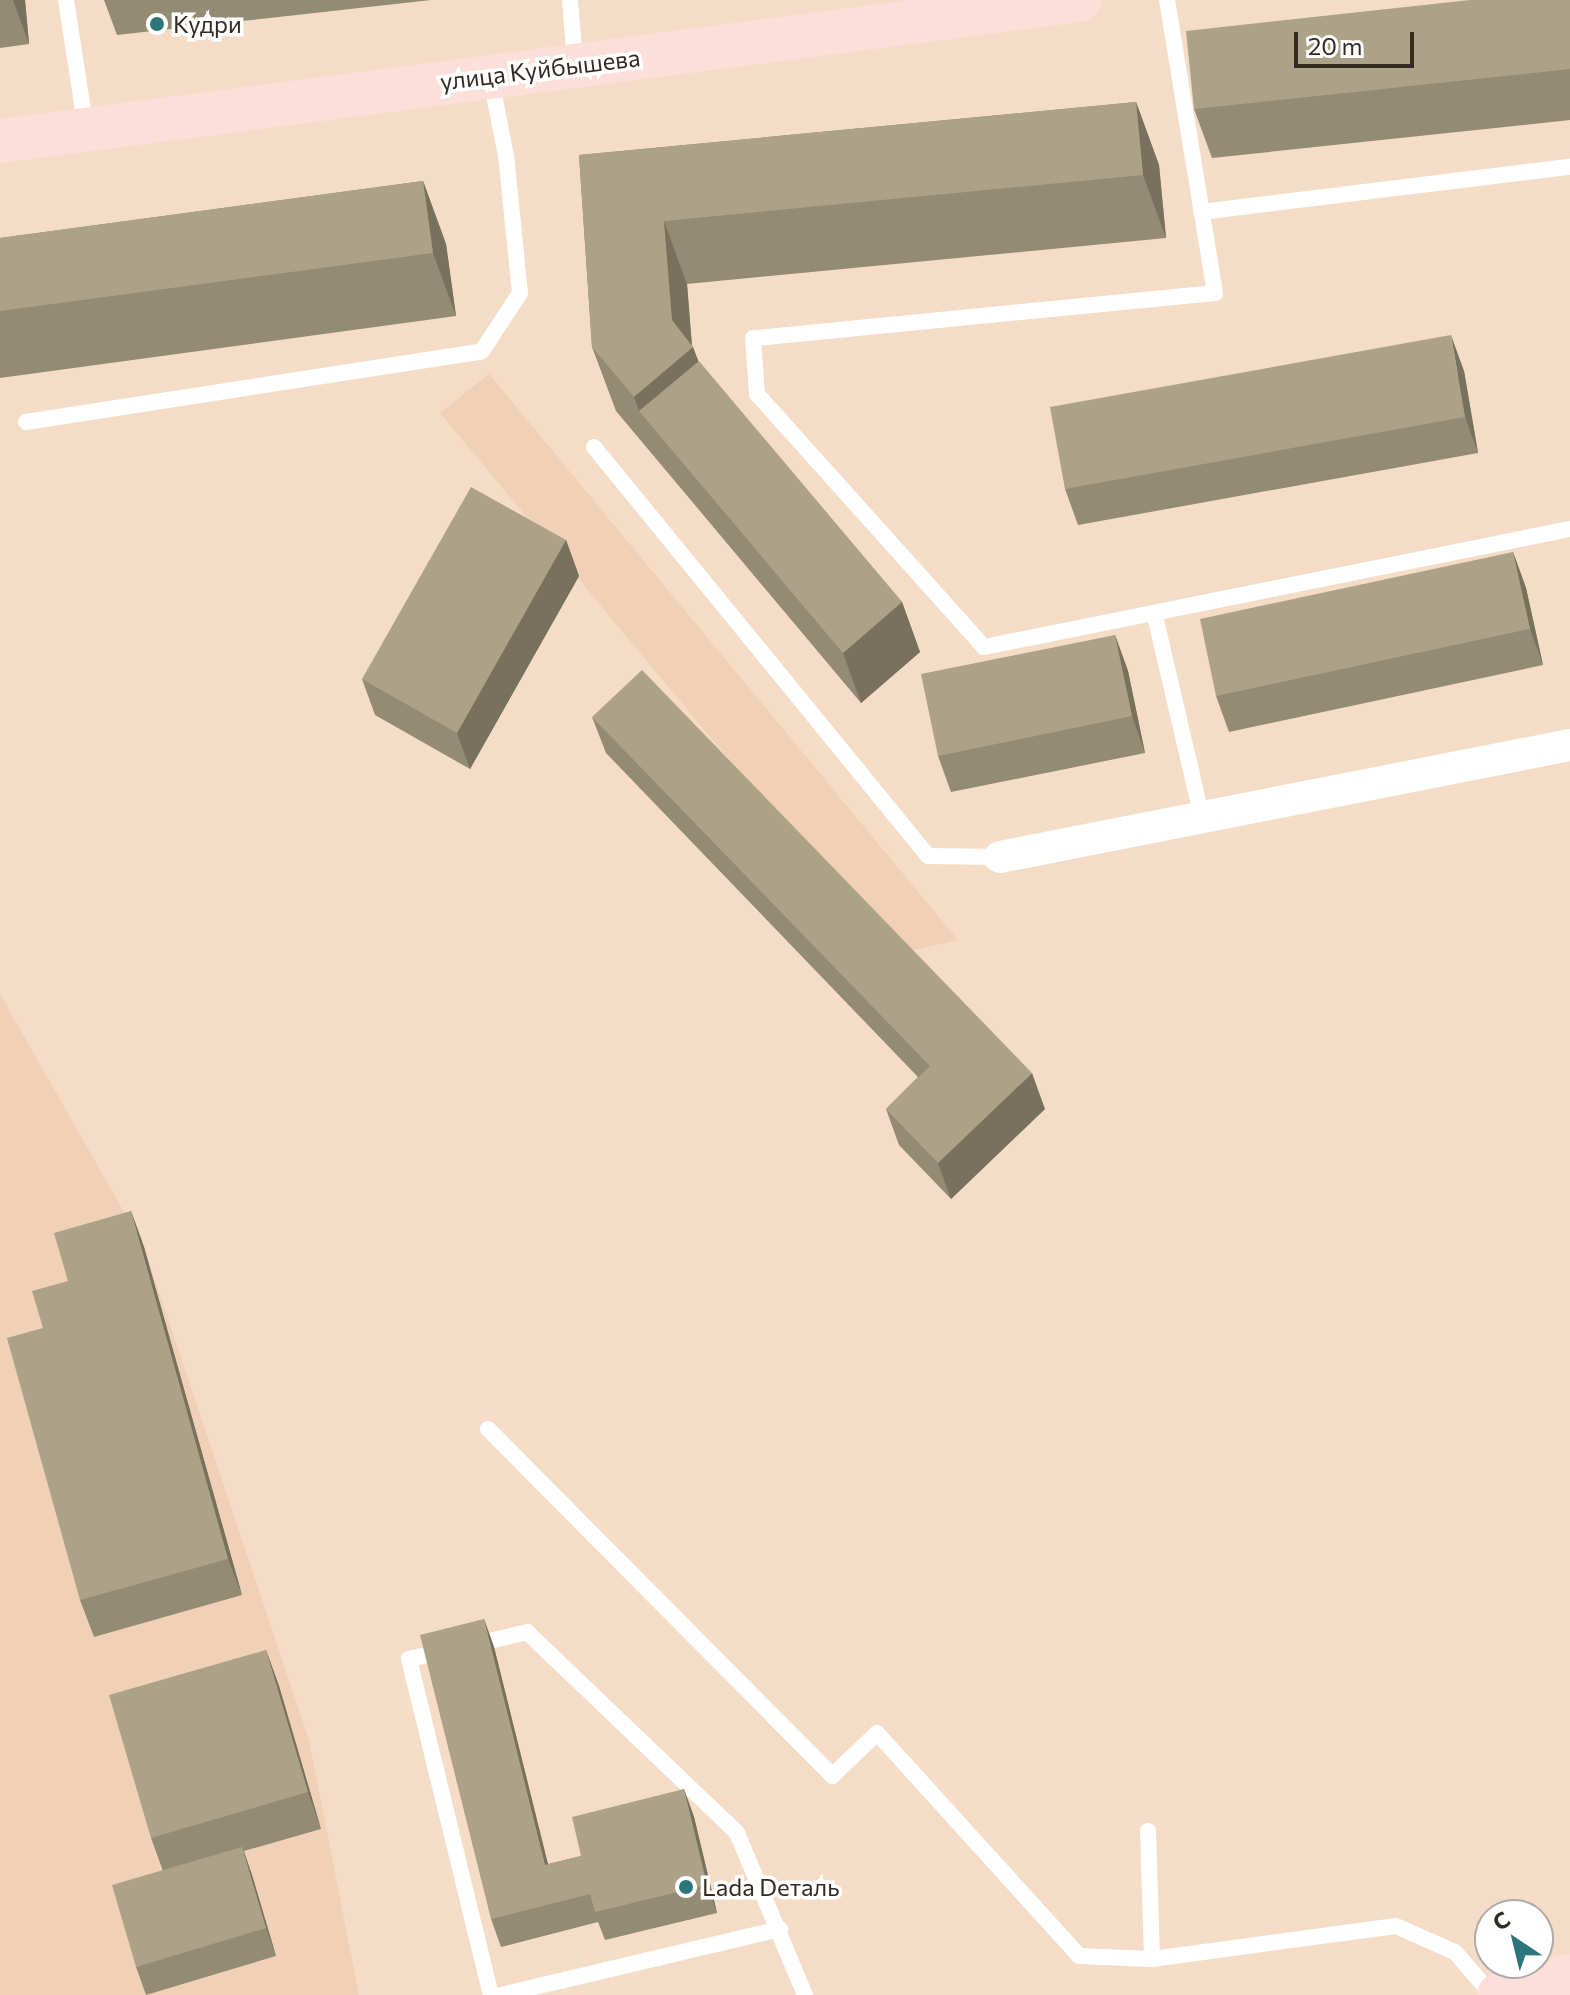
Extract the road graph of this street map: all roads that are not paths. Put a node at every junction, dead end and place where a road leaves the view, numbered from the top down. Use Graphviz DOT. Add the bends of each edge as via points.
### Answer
graph roads {
  1 [pos="66,0"];
  2 [pos="570,0"];
  3 [pos="1080,0"];
  4 [pos="1167,0"];
  5 [pos="576,65"];
  6 [pos="490,74"];
  7 [pos="86,130"];
  8 [pos="0,141"];
  9 [pos="1570,167"];
  10 [pos="1201,212"];
  11 [pos="26,422"];
  12 [pos="594,447"];
  13 [pos="1570,529"];
  14 [pos="1155,616"];
  15 [pos="1570,745"];
  16 [pos="1202,818"];
  17 [pos="1000,857"];
  18 [pos="488,1429"];
  19 [pos="1148,1831"];
  20 [pos="780,1929"];
  21 [pos="1152,1959"];
  22 [pos="1570,1976"];
  23 [pos="491,1995"];
  24 [pos="501,1995"];
  25 [pos="805,1995"];
  26 [pos="1492,1995"];
  27 [pos="1499,1995"];
  1 -- 7 [label="lane"];
  2 -- 5 [label="lane"];
  3 -- 5 [label="street, улица Куйбышева"];
  4 -- 10 [label="lane"];
  5 -- 6 [label="street, улица Куйбышева"];
  6 -- 7 [label="street, улица Куйбышева"];
  6 -- 11 [label="lane" via="506,156 520,293 482,351"];
  7 -- 8 [label="street, улица Куйбышева"];
  9 -- 10 [label="lane"];
  10 -- 14 [label="lane" via="1215,293 753,338 757,394 984,647"];
  12 -- 17 [label="lane" via="928,856"];
  13 -- 14 [label="lane"];
  14 -- 16 [label="lane"];
  15 -- 16 [label="street"];
  16 -- 17 [label="street"];
  18 -- 21 [label="lane" via="832,1776 877,1733 1079,1956"];
  19 -- 21 [label="lane"];
  20 -- 23 [label="lane" via="737,1833 527,1632 483,1642 409,1659"];
  20 -- 24 [label="lane"];
  20 -- 25 [label="lane"];
  21 -- 26 [label="lane" via="1396,1926 1455,1952"];
  22 -- 27 [label="street"];
}
